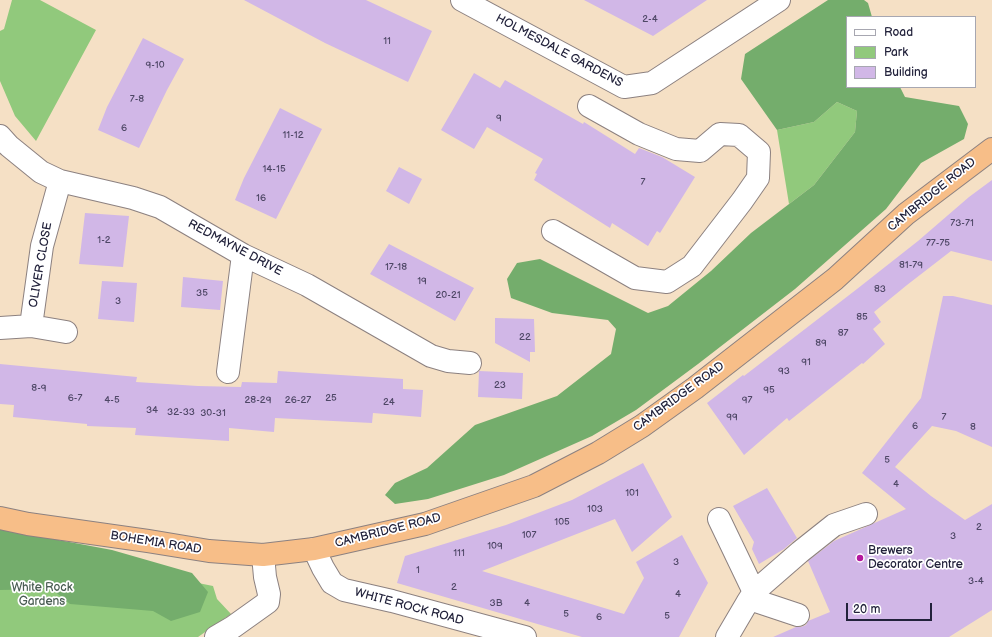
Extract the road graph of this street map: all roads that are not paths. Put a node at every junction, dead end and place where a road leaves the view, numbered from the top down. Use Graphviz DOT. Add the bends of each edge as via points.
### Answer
graph roads {
  1 [pos="462,0"];
  2 [pos="779,0"];
  3 [pos="589,106"];
  4 [pos="0,136"];
  5 [pos="992,149"];
  6 [pos="60,181"];
  7 [pos="552,231"];
  8 [pos="242,255"];
  9 [pos="31,326"];
  10 [pos="0,328"];
  11 [pos="66,332"];
  12 [pos="470,363"];
  13 [pos="228,372"];
  14 [pos="866,514"];
  15 [pos="0,518"];
  16 [pos="719,519"];
  17 [pos="314,549"];
  18 [pos="263,555"];
  19 [pos="752,595"];
  20 [pos="798,615"];
  21 [pos="216,637"];
  22 [pos="525,637"];
  23 [pos="727,637"];
  1 -- 2 [label="street, HOLMESDALE GARDENS" via="624,87 652,83"];
  3 -- 7 [label="street" via="639,134 676,149 700,151 720,134 739,134 759,152 758,178 692,266 667,282 635,278"];
  4 -- 6 [label="street, REDMAYNE DRIVE" via="41,172"];
  5 -- 17 [label="highway, CAMBRIDGE ROAD" via="906,214 835,279 695,388 642,426 598,453 534,486 425,524"];
  6 -- 8 [label="street, REDMAYNE DRIVE" via="160,206"];
  6 -- 9 [label="street, OLIVER CLOSE" via="42,246"];
  8 -- 12 [label="street, REDMAYNE DRIVE" via="307,285 431,356"];
  8 -- 13 [label="street"];
  9 -- 10 [label="street"];
  9 -- 11 [label="street"];
  14 -- 19 [label="street" via="834,525"];
  15 -- 18 [label="highway, BOHEMIA ROAD" via="209,551"];
  16 -- 19 [label="street"];
  17 -- 18 [label="highway, BOHEMIA ROAD"];
  17 -- 22 [label="street, WHITE ROCK ROAD" via="332,583 344,590"];
  18 -- 21 [label="street" via="268,602"];
  19 -- 20 [label="street"];
  19 -- 23 [label="street"];
}
